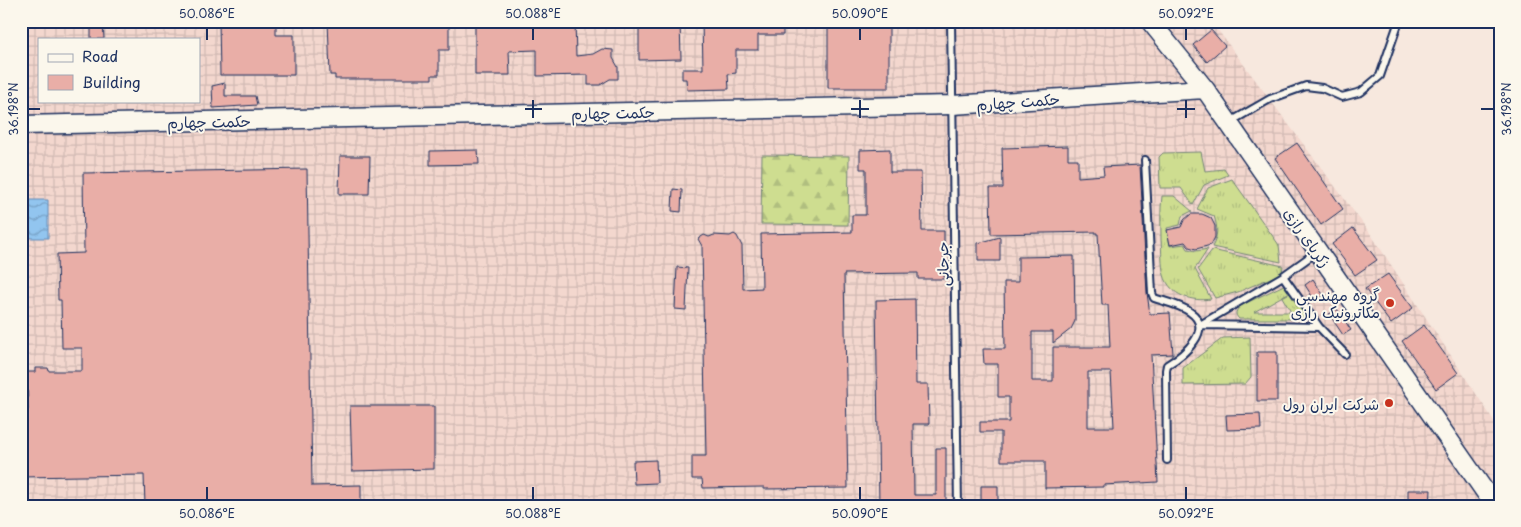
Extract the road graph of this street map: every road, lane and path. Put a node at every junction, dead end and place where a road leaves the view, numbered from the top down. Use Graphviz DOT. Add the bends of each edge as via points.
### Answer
graph roads {
  1 [pos="951,21"];
  2 [pos="1150,21"];
  3 [pos="1399,21"];
  4 [pos="1205,89"];
  5 [pos="952,105"];
  6 [pos="1228,123"];
  7 [pos="21,125"];
  8 [pos="1146,160"];
  9 [pos="1318,251"];
  10 [pos="1283,276"];
  11 [pos="1200,325"];
  12 [pos="1319,327"];
  13 [pos="1345,354"];
  14 [pos="1167,460"];
  15 [pos="958,506"];
  16 [pos="1495,506"];
  1 -- 5 [label="lane, جرجانی"];
  2 -- 4 [label="street, زکریای رازی"];
  3 -- 6 [label="lane" via="1380,76 1361,92 1342,97 1322,88 1306,86 1270,99"];
  4 -- 5 [label="street, حکمت چهارم"];
  4 -- 6 [label="street, زکریای رازی"];
  5 -- 7 [label="street, حکمت چهارم"];
  5 -- 15 [label="lane, جرجانی"];
  6 -- 9 [label="street, زکریای رازی"];
  8 -- 11 [label="lane" via="1152,293 1154,298 1189,311"];
  9 -- 10 [label="lane"];
  9 -- 16 [label="street, زکریای رازی"];
  10 -- 11 [label="lane"];
  10 -- 12 [label="lane"];
  11 -- 12 [label="lane"];
  11 -- 14 [label="lane" via="1195,341 1167,365"];
  12 -- 13 [label="lane"];
}
